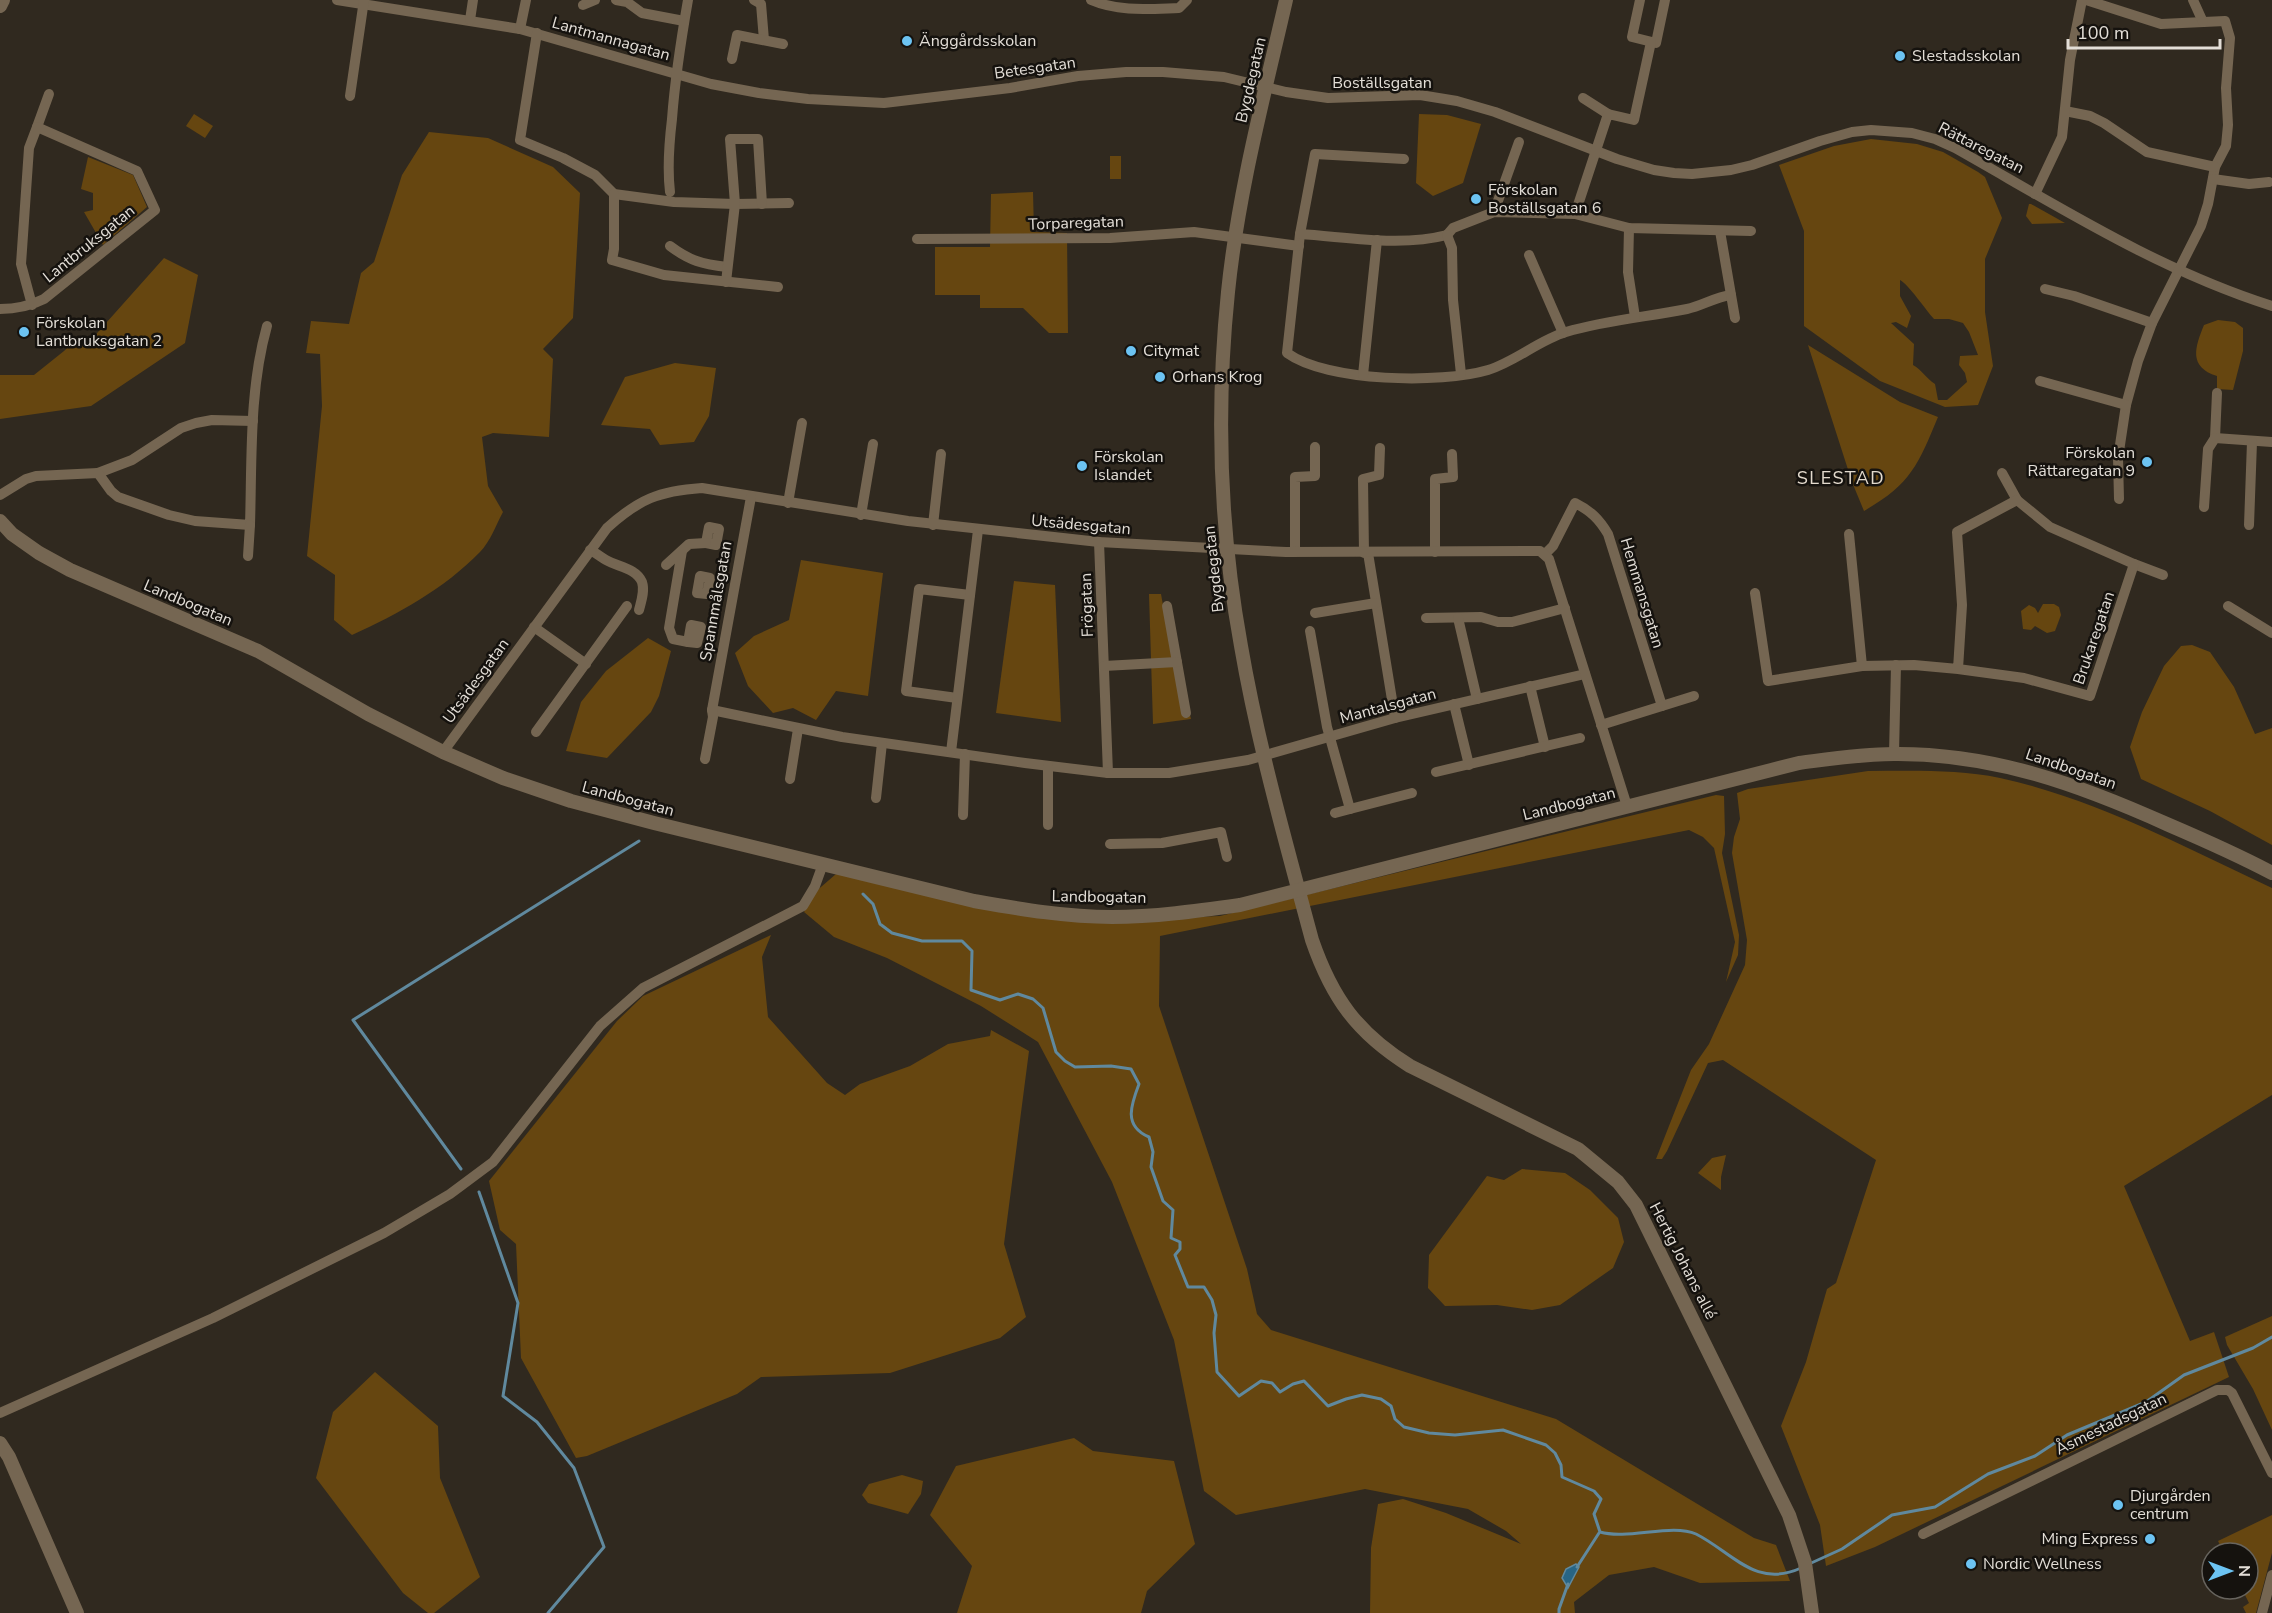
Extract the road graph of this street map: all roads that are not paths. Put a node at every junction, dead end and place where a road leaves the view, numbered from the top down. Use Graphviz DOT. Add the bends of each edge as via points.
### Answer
graph roads {
  1 [pos="3,0"];
  2 [pos="337,0"];
  3 [pos="474,0"];
  4 [pos="525,0"];
  5 [pos="595,0"];
  6 [pos="616,0"];
  7 [pos="688,0"];
  8 [pos="754,0"];
  9 [pos="1091,0"];
  10 [pos="1187,0"];
  11 [pos="1286,0"];
  12 [pos="1640,0"];
  13 [pos="1665,0"];
  14 [pos="2084,0"];
  15 [pos="2193,0"];
  16 [pos="364,2"];
  17 [pos="636,4"];
  18 [pos="583,5"];
  19 [pos="0,6"];
  20 [pos="471,20"];
  21 [pos="684,21"];
  22 [pos="2203,22"];
  23 [pos="520,29"];
  24 [pos="537,33"];
  25 [pos="764,40"];
  26 [pos="1651,42"];
  27 [pos="783,44"];
  28 [pos="732,59"];
  29 [pos="676,73"];
  30 [pos="1266,87"];
  31 [pos="50,94"];
  32 [pos="350,96"];
  33 [pos="1583,98"];
  34 [pos="808,99"];
  35 [pos="2065,111"];
  36 [pos="1608,114"];
  37 [pos="36,127"];
  38 [pos="1519,142"];
  39 [pos="1597,152"];
  40 [pos="1404,159"];
  41 [pos="1771,159"];
  42 [pos="2215,167"];
  43 [pos="2213,179"];
  44 [pos="2269,182"];
  45 [pos="670,192"];
  46 [pos="614,194"];
  47 [pos="2035,194"];
  48 [pos="789,203"];
  49 [pos="735,204"];
  50 [pos="762,204"];
  51 [pos="1494,212"];
  52 [pos="1575,214"];
  53 [pos="1629,228"];
  54 [pos="1720,231"];
  55 [pos="1750,231"];
  56 [pos="1300,234"];
  57 [pos="1447,235"];
  58 [pos="1235,238"];
  59 [pos="917,239"];
  60 [pos="1377,240"];
  61 [pos="670,246"];
  62 [pos="1299,246"];
  63 [pos="1529,255"];
  64 [pos="727,267"];
  65 [pos="2178,271"];
  66 [pos="726,282"];
  67 [pos="777,287"];
  68 [pos="2045,289"];
  69 [pos="1731,295"];
  70 [pos="32,305"];
  71 [pos="2272,306"];
  72 [pos="0,309"];
  73 [pos="1635,317"];
  74 [pos="1735,318"];
  75 [pos="2152,323"];
  76 [pos="267,326"];
  77 [pos="1563,333"];
  78 [pos="1461,374"];
  79 [pos="1363,375"];
  80 [pos="2040,381"];
  81 [pos="2217,393"];
  82 [pos="2126,405"];
  83 [pos="253,421"];
  84 [pos="802,423"];
  85 [pos="2215,438"];
  86 [pos="2252,442"];
  87 [pos="2272,442"];
  88 [pos="873,444"];
  89 [pos="1315,447"];
  90 [pos="1380,448"];
  91 [pos="941,454"];
  92 [pos="1452,454"];
  93 [pos="98,473"];
  94 [pos="2002,473"];
  95 [pos="0,495"];
  96 [pos="751,497"];
  97 [pos="2119,499"];
  98 [pos="2017,500"];
  99 [pos="788,503"];
  100 [pos="2204,507"];
  101 [pos="861,514"];
  102 [pos="0,521"];
  103 [pos="250,525"];
  104 [pos="933,525"];
  105 [pos="2249,525"];
  106 [pos="978,530"];
  107 [pos="1849,534"];
  108 [pos="1099,542"];
  109 [pos="706,543"];
  110 [pos="590,550"];
  111 [pos="1228,550"];
  112 [pos="682,551"];
  113 [pos="1295,552"];
  114 [pos="1436,552"];
  115 [pos="1366,553"];
  116 [pos="1545,554"];
  117 [pos="248,556"];
  118 [pos="2134,564"];
  119 [pos="666,565"];
  120 [pos="2163,575"];
  121 [pos="675,589"];
  122 [pos="697,593"];
  123 [pos="1755,593"];
  124 [pos="970,595"];
  125 [pos="1376,603"];
  126 [pos="627,606"];
  127 [pos="1167,606"];
  128 [pos="2228,606"];
  129 [pos="1565,608"];
  130 [pos="639,610"];
  131 [pos="1315,613"];
  132 [pos="1426,618"];
  133 [pos="1458,618"];
  134 [pos="534,627"];
  135 [pos="1310,631"];
  136 [pos="2272,633"];
  137 [pos="688,642"];
  138 [pos="1177,662"];
  139 [pos="586,664"];
  140 [pos="1896,665"];
  141 [pos="1104,666"];
  142 [pos="1862,666"];
  143 [pos="1958,669"];
  144 [pos="1585,674"];
  145 [pos="1530,686"];
  146 [pos="1694,696"];
  147 [pos="957,698"];
  148 [pos="1478,699"];
  149 [pos="1454,704"];
  150 [pos="1662,706"];
  151 [pos="712,710"];
  152 [pos="1186,713"];
  153 [pos="1395,718"];
  154 [pos="1601,725"];
  155 [pos="798,729"];
  156 [pos="536,732"];
  157 [pos="1330,736"];
  158 [pos="1580,738"];
  159 [pos="882,743"];
  160 [pos="1545,747"];
  161 [pos="443,752"];
  162 [pos="951,752"];
  163 [pos="965,754"];
  164 [pos="1894,754"];
  165 [pos="1264,756"];
  166 [pos="705,759"];
  167 [pos="1469,765"];
  168 [pos="1048,766"];
  169 [pos="1436,772"];
  170 [pos="1108,773"];
  171 [pos="790,779"];
  172 [pos="1412,793"];
  173 [pos="876,798"];
  174 [pos="1627,806"];
  175 [pos="1350,809"];
  176 [pos="1335,813"];
  177 [pos="963,815"];
  178 [pos="1048,825"];
  179 [pos="1110,844"];
  180 [pos="1227,857"];
  181 [pos="823,864"];
  182 [pos="2272,870"];
  183 [pos="1298,890"];
  184 [pos="0,1413"];
  185 [pos="0,1443"];
  186 [pos="2272,1473"];
  187 [pos="1923,1534"];
  188 [pos="2272,1575"];
  189 [pos="77,1613"];
  190 [pos="1812,1613"];
  191 [pos="2262,1613"];
  1 -- 19 [label="street"];
  2 -- 16 [label="street, Lantmannagatan"];
  3 -- 20 [label="street"];
  4 -- 23 [label="street"];
  5 -- 18 [label="street, Lantmannagatan"];
  6 -- 17 [label="street, Lantmannagatan"];
  7 -- 21 [label="street, Lantmannagatan"];
  8 -- 25 [label="street" via="760,4"];
  9 -- 10 [label="street" via="1107,7 1130,9 1179,8"];
  11 -- 30 [label="street, Bygdegatan"];
  12 -- 26 [label="street" via="1632,38"];
  13 -- 26 [label="street" via="1656,43"];
  14 -- 22 [label="street, Rättaregatan" via="2161,24"];
  14 -- 35 [label="street, Rättaregatan" via="2070,60"];
  15 -- 22 [label="street"];
  16 -- 20 [label="street, Lantmannagatan"];
  16 -- 32 [label="street"];
  17 -- 21 [label="street, Lantmannagatan" via="642,14"];
  20 -- 23 [label="street, Lantmannagatan"];
  21 -- 29 [label="street, Lantmannagatan"];
  22 -- 42 [label="street, Rättaregatan" via="2224,21 2230,38 2228,135"];
  23 -- 24 [label="street, Lantmannagatan"];
  24 -- 29 [label="street, Lantmannagatan"];
  24 -- 46 [label="street, Lantmannagatan" via="520,140 595,175"];
  25 -- 27 [label="street"];
  25 -- 28 [label="street" via="737,34"];
  26 -- 36 [label="street" via="1634,120"];
  29 -- 34 [label="street, Lantmannagatan" via="711,84"];
  29 -- 45 [label="street, Lantmannagatan" via="667,170"];
  30 -- 34 [label="street, Betesgatan" via="1194,73 1126,72 884,103"];
  30 -- 39 [label="street, Boställsgatan" via="1328,98 1420,95 1457,101"];
  30 -- 58 [label="street, Bygdegatan"];
  31 -- 37 [label="street, Lantbruksgatan"];
  33 -- 36 [label="street"];
  35 -- 42 [label="street" via="2090,116 2147,152"];
  35 -- 47 [label="street, Rättaregatan" via="2060,147"];
  36 -- 39 [label="street"];
  37 -- 70 [label="street, Lantbruksgatan" via="29,148 21,264"];
  37 -- 70 [label="street, Lantbruksgatan" via="136,171 155,210 58,289"];
  38 -- 51 [label="street"];
  39 -- 41 [label="street, Boställsgatan" via="1654,170 1692,174 1731,170"];
  39 -- 52 [label="street"];
  40 -- 56 [label="street" via="1315,154"];
  41 -- 47 [label="street, Rättaregatan" via="1852,132 1912,133 1955,148"];
  42 -- 43 [label="street, Rättaregatan"];
  43 -- 44 [label="street" via="2249,184"];
  43 -- 65 [label="street, Rättaregatan" via="2200,226"];
  46 -- 49 [label="street" via="674,202"];
  46 -- 66 [label="street" via="612,260 664,275"];
  47 -- 65 [label="street, Rättaregatan"];
  48 -- 50 [label="street"];
  49 -- 50 [label="street"];
  49 -- 50 [label="street" via="730,139 758,139"];
  49 -- 64 [label="street"];
  51 -- 52 [label="street"];
  51 -- 57 [label="street" via="1453,228"];
  52 -- 53 [label="street"];
  53 -- 54 [label="street"];
  53 -- 73 [label="street"];
  54 -- 55 [label="street"];
  54 -- 69 [label="street"];
  56 -- 60 [label="street"];
  56 -- 62 [label="street"];
  57 -- 60 [label="street"];
  57 -- 78 [label="street" via="1452,248"];
  58 -- 59 [label="street, Torparegatan" via="1194,232 1099,238"];
  58 -- 62 [label="street"];
  58 -- 111 [label="street, Bygdegatan" via="1222,401"];
  60 -- 79 [label="street"];
  61 -- 64 [label="street" via="700,264"];
  62 -- 79 [label="street" via="1287,353 1334,371"];
  63 -- 77 [label="street"];
  64 -- 66 [label="street"];
  65 -- 71 [label="street, Rättaregatan"];
  65 -- 75 [label="street, Rättaregatan"];
  66 -- 67 [label="street"];
  68 -- 75 [label="street"];
  69 -- 73 [label="street" via="1691,308"];
  69 -- 74 [label="street"];
  70 -- 72 [label="street, Lantbruksgatan"];
  73 -- 77 [label="street"];
  75 -- 82 [label="street, Rättaregatan"];
  76 -- 83 [label="street"];
  77 -- 78 [label="street" via="1488,370"];
  78 -- 79 [label="street" via="1419,378"];
  80 -- 82 [label="street"];
  81 -- 85 [label="street"];
  82 -- 97 [label="street, Rättaregatan" via="2118,458"];
  83 -- 93 [label="street" via="212,420 181,428 132,460"];
  83 -- 103 [label="street"];
  84 -- 99 [label="street"];
  85 -- 86 [label="street"];
  85 -- 100 [label="street" via="2208,449"];
  86 -- 87 [label="street"];
  86 -- 105 [label="street"];
  88 -- 101 [label="street"];
  89 -- 113 [label="street" via="1315,476 1295,477"];
  90 -- 115 [label="street" via="1379,475 1363,479"];
  91 -- 104 [label="street"];
  92 -- 114 [label="street" via="1453,477 1435,479"];
  93 -- 95 [label="street" via="36,476"];
  93 -- 103 [label="street" via="118,497 169,515"];
  94 -- 98 [label="street"];
  96 -- 99 [label="street, Utsädesgatan"];
  96 -- 110 [label="street, Utsädesgatan" via="702,488 660,494 621,515"];
  96 -- 151 [label="street, Spannmålsgatan"];
  98 -- 118 [label="street" via="2049,527"];
  98 -- 143 [label="street" via="1957,532 1962,605"];
  99 -- 101 [label="street, Utsädesgatan"];
  101 -- 104 [label="street, Utsädesgatan"];
  102 -- 161 [label="street, Landbogatan" via="39,553 70,570 258,651"];
  103 -- 117 [label="street"];
  104 -- 106 [label="street, Utsädesgatan"];
  106 -- 108 [label="street, Utsädesgatan"];
  106 -- 124 [label="street"];
  107 -- 142 [label="street"];
  108 -- 111 [label="street, Utsädesgatan"];
  108 -- 141 [label="street, Frögatan"];
  109 -- 112 [label="street" via="689,544"];
  110 -- 130 [label="street" via="637,575 643,591"];
  110 -- 134 [label="street, Utsädesgatan"];
  111 -- 113 [label="street"];
  111 -- 165 [label="street, Bygdegatan" via="1241,647"];
  112 -- 119 [label="street"];
  112 -- 121 [label="street"];
  113 -- 115 [label="street"];
  114 -- 115 [label="street"];
  114 -- 116 [label="street" via="1534,550"];
  115 -- 125 [label="street"];
  116 -- 129 [label="street"];
  116 -- 150 [label="street, Hemmansgatan" via="1553,546 1571,501 1599,519 1608,534"];
  118 -- 120 [label="street"];
  118 -- 143 [label="street, Brukaregatan" via="2090,696 2024,678"];
  121 -- 122 [label="street"];
  121 -- 137 [label="street" via="670,633 673,639"];
  123 -- 142 [label="street, Brukaregatan" via="1764,681"];
  124 -- 147 [label="street"];
  124 -- 147 [label="street" via="919,589 906,691"];
  125 -- 131 [label="street"];
  125 -- 153 [label="street"];
  126 -- 139 [label="street"];
  127 -- 138 [label="street"];
  128 -- 136 [label="street"];
  129 -- 133 [label="street" via="1512,622"];
  129 -- 144 [label="street"];
  132 -- 133 [label="street"];
  133 -- 148 [label="street"];
  134 -- 139 [label="street"];
  134 -- 161 [label="street, Utsädesgatan"];
  135 -- 157 [label="street, Mantalsgatan"];
  138 -- 141 [label="street"];
  138 -- 152 [label="street"];
  139 -- 156 [label="street"];
  140 -- 142 [label="street, Brukaregatan"];
  140 -- 143 [label="street, Brukaregatan"];
  140 -- 164 [label="street"];
  141 -- 170 [label="street, Frögatan"];
  144 -- 145 [label="street, Mantalsgatan"];
  144 -- 154 [label="street"];
  145 -- 148 [label="street, Mantalsgatan"];
  145 -- 160 [label="street"];
  146 -- 150 [label="street"];
  147 -- 162 [label="street"];
  148 -- 149 [label="street, Mantalsgatan"];
  149 -- 153 [label="street, Mantalsgatan"];
  149 -- 167 [label="street, Mantalsgatan"];
  150 -- 154 [label="street"];
  151 -- 155 [label="street"];
  151 -- 166 [label="street, Spannmålsgatan"];
  153 -- 157 [label="street, Mantalsgatan"];
  154 -- 174 [label="street"];
  155 -- 159 [label="street"];
  155 -- 171 [label="street"];
  157 -- 165 [label="street, Mantalsgatan"];
  157 -- 175 [label="street, Mantalsgatan"];
  158 -- 160 [label="street"];
  159 -- 162 [label="street"];
  159 -- 173 [label="street"];
  160 -- 167 [label="street"];
  161 -- 181 [label="street, Landbogatan" via="571,801"];
  162 -- 163 [label="street"];
  163 -- 168 [label="street"];
  163 -- 177 [label="street"];
  164 -- 174 [label="street, Landbogatan" via="1799,763"];
  164 -- 182 [label="street, Landbogatan" via="1975,760 2052,777"];
  165 -- 170 [label="street" via="1177,772"];
  165 -- 183 [label="street, Bygdegatan"];
  167 -- 169 [label="street"];
  168 -- 170 [label="street"];
  168 -- 178 [label="street"];
  172 -- 175 [label="street"];
  174 -- 183 [label="street, Landbogatan"];
  175 -- 176 [label="street"];
  179 -- 180 [label="street" via="1162,843 1221,832"];
  181 -- 183 [label="street, Landbogatan" via="974,901 1064,915 1112,917 1193,911"];
  181 -- 184 [label="street" via="803,906 643,988 600,1026 493,1162 450,1194 384,1233 213,1318"];
  183 -- 190 [label="street, Hertig Johans allé" via="1321,967 1334,994 1368,1036 1410,1066 1578,1149 1618,1182 1636,1205 1789,1515 1802,1549"];
  185 -- 189 [label="street"];
  186 -- 187 [label="street, Åsmestadsgatan" via="2232,1394 2217,1390"];
  188 -- 191 [label="street"];
}
